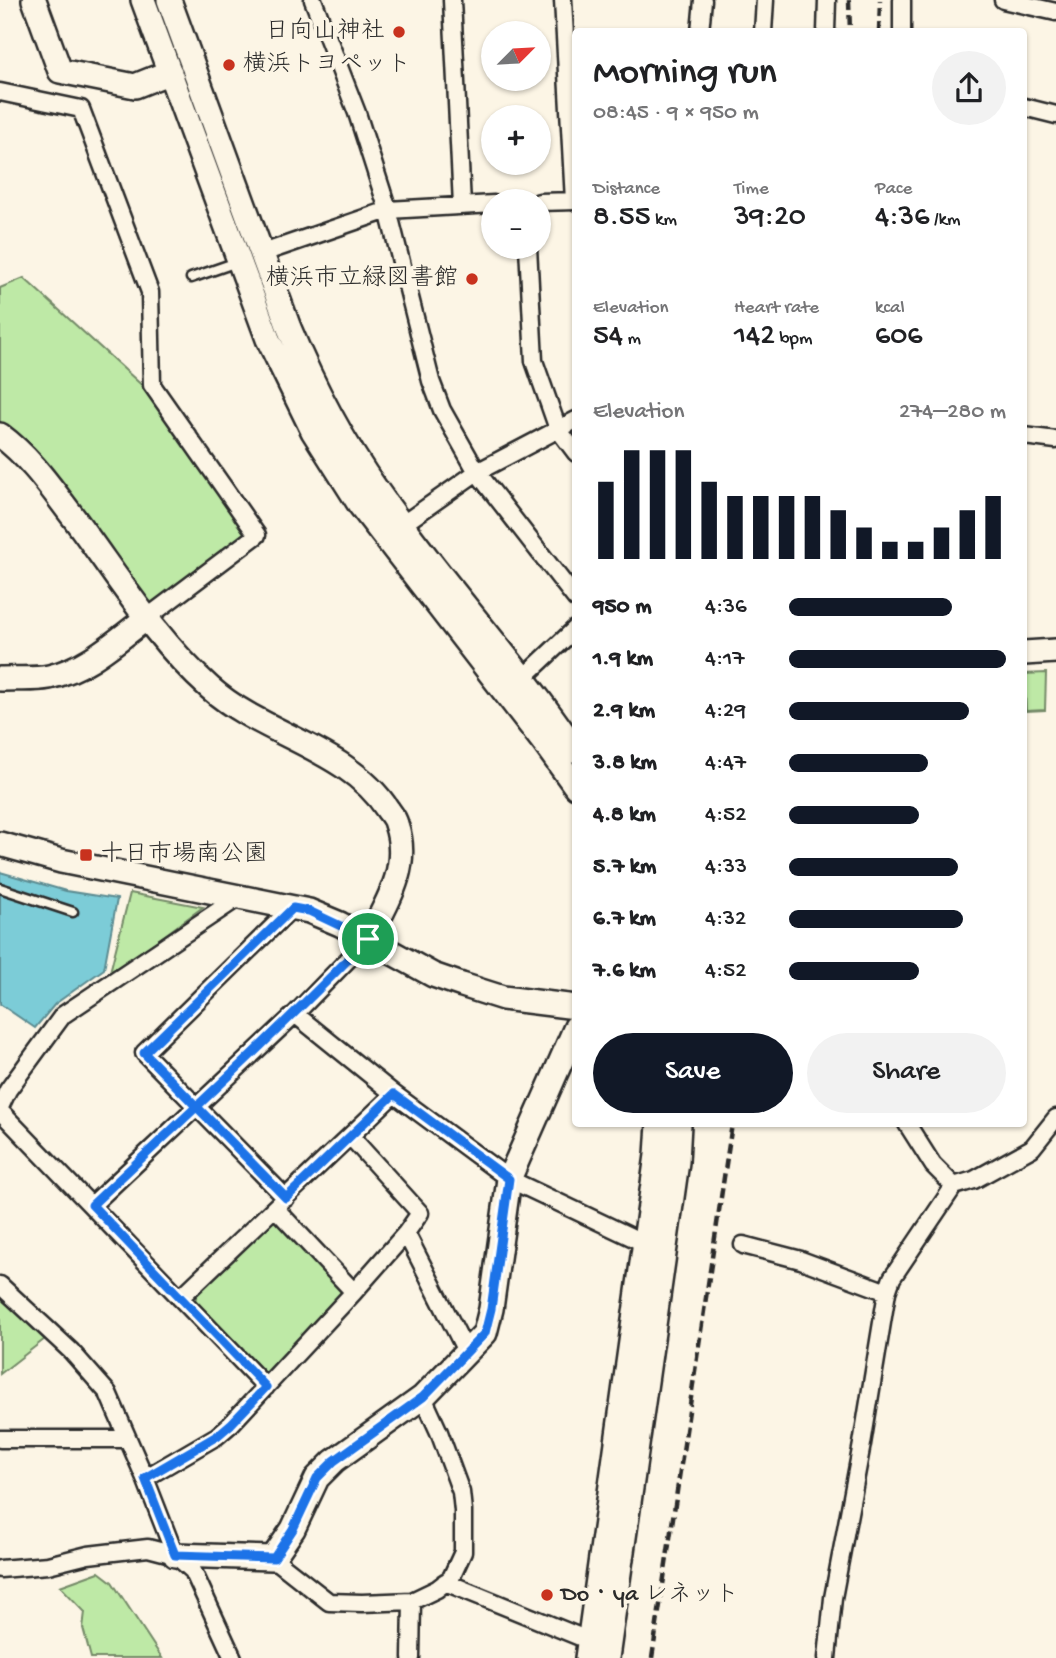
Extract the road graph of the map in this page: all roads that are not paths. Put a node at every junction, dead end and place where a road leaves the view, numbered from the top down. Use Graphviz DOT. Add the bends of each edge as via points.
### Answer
graph roads {
  1 [pos="34,0"];
  2 [pos="143,0"];
  3 [pos="169,0"];
  4 [pos="313,0"];
  5 [pos="452,0"];
  6 [pos="563,0"];
  7 [pos="703,0"];
  8 [pos="765,0"];
  9 [pos="827,0"];
  10 [pos="902,0"];
  11 [pos="1003,0"];
  12 [pos="1056,12"];
  13 [pos="700,28"];
  14 [pos="763,28"];
  15 [pos="826,28"];
  16 [pos="902,28"];
  17 [pos="170,72"];
  18 [pos="0,92"];
  19 [pos="1027,108"];
  20 [pos="1056,115"];
  21 [pos="217,133"];
  22 [pos="195,141"];
  23 [pos="572,151"];
  24 [pos="572,201"];
  25 [pos="551,202"];
  26 [pos="481,204"];
  27 [pos="462,205"];
  28 [pos="388,210"];
  29 [pos="250,258"];
  30 [pos="529,259"];
  31 [pos="191,278"];
  32 [pos="572,422"];
  33 [pos="558,429"];
  34 [pos="0,435"];
  35 [pos="1027,436"];
  36 [pos="1056,440"];
  37 [pos="572,448"];
  38 [pos="477,472"];
  39 [pos="393,531"];
  40 [pos="572,594"];
  41 [pos="148,617"];
  42 [pos="572,632"];
  43 [pos="1055,644"];
  44 [pos="1027,652"];
  45 [pos="0,679"];
  46 [pos="522,679"];
  47 [pos="572,746"];
  48 [pos="572,781"];
  49 [pos="0,844"];
  50 [pos="0,888"];
  51 [pos="239,897"];
  52 [pos="293,908"];
  53 [pos="73,912"];
  54 [pos="368,939"];
  55 [pos="572,1007"];
  56 [pos="295,1014"];
  57 [pos="572,1036"];
  58 [pos="394,1094"];
  59 [pos="195,1107"];
  60 [pos="0,1109"];
  61 [pos="1056,1118"];
  62 [pos="659,1127"];
  63 [pos="679,1127"];
  64 [pos="909,1127"];
  65 [pos="351,1137"];
  66 [pos="509,1179"];
  67 [pos="954,1186"];
  68 [pos="281,1203"];
  69 [pos="92,1205"];
  70 [pos="406,1233"];
  71 [pos="644,1242"];
  72 [pos="743,1245"];
  73 [pos="0,1285"];
  74 [pos="354,1292"];
  75 [pos="887,1292"];
  76 [pos="180,1298"];
  77 [pos="466,1351"];
  78 [pos="266,1387"];
  79 [pos="423,1397"];
  80 [pos="0,1439"];
  81 [pos="126,1439"];
  82 [pos="145,1478"];
  83 [pos="175,1555"];
  84 [pos="274,1558"];
  85 [pos="0,1569"];
  86 [pos="445,1582"];
  87 [pos="412,1601"];
  88 [pos="588,1649"];
  89 [pos="233,1658"];
  90 [pos="411,1658"];
  91 [pos="607,1658"];
  92 [pos="827,1658"];
  1 -- 17 [label="street" via="61,71 135,86"];
  2 -- 17 [label="street"];
  3 -- 21 [label="street"];
  4 -- 28 [label="street"];
  5 -- 27 [label="street"];
  6 -- 23 [label="street"];
  7 -- 13 [label="street"];
  8 -- 14 [label="street"];
  9 -- 15 [label="street"];
  10 -- 16 [label="street"];
  11 -- 12 [label="street"];
  17 -- 22 [label="street"];
  18 -- 41 [label="street" via="81,108 150,292 152,385 257,535"];
  19 -- 20 [label="street"];
  21 -- 22 [label="street"];
  21 -- 29 [label="street"];
  22 -- 29 [label="street"];
  24 -- 25 [label="street"];
  26 -- 27 [label="street"];
  27 -- 28 [label="street"];
  28 -- 29 [label="street"];
  28 -- 38 [label="street" via="430,382"];
  29 -- 31 [label="lane"];
  29 -- 39 [label="street"];
  30 -- 33 [label="street" via="534,361"];
  32 -- 33 [label="street"];
  33 -- 37 [label="street"];
  33 -- 38 [label="street"];
  34 -- 41 [label="street" via="34,464"];
  35 -- 36 [label="street"];
  38 -- 39 [label="street"];
  38 -- 40 [label="street"];
  39 -- 46 [label="street"];
  39 -- 48 [label="street"];
  41 -- 45 [label="street" via="92,659 69,670 48,677"];
  41 -- 54 [label="street" via="179,659 213,690 358,775 377,793 396,823 400,854 398,881"];
  42 -- 46 [label="street"];
  43 -- 44 [label="street"];
  46 -- 47 [label="street"];
  49 -- 51 [label="street"];
  50 -- 53 [label="lane"];
  51 -- 52 [label="street"];
  51 -- 60 [label="street" via="63,1015 8,1090"];
  52 -- 54 [label="street"];
  52 -- 59 [label="street" via="144,1053"];
  54 -- 55 [label="street" via="433,975 462,985 503,998"];
  54 -- 56 [label="street"];
  56 -- 58 [label="street"];
  56 -- 59 [label="street"];
  57 -- 66 [label="street"];
  58 -- 65 [label="street"];
  58 -- 66 [label="street"];
  59 -- 68 [label="street"];
  59 -- 69 [label="street"];
  60 -- 69 [label="street"];
  61 -- 67 [label="street" via="1032,1148"];
  62 -- 71 [label="street"];
  63 -- 91 [label="street"];
  64 -- 67 [label="street" via="933,1165"];
  65 -- 68 [label="street"];
  65 -- 70 [label="street" via="420,1213"];
  66 -- 71 [label="street"];
  66 -- 77 [label="street" via="485,1333"];
  67 -- 75 [label="street"];
  68 -- 74 [label="street"];
  68 -- 76 [label="street"];
  69 -- 76 [label="street"];
  70 -- 74 [label="street"];
  70 -- 77 [label="street"];
  71 -- 88 [label="street"];
  72 -- 75 [label="street"];
  73 -- 81 [label="street" via="98,1380"];
  74 -- 78 [label="street"];
  75 -- 92 [label="street" via="833,1598"];
  76 -- 78 [label="street"];
  77 -- 79 [label="street"];
  78 -- 82 [label="street" via="217,1436"];
  79 -- 84 [label="street" via="317,1478"];
  79 -- 86 [label="street" via="461,1492 463,1552"];
  80 -- 81 [label="street"];
  81 -- 82 [label="street"];
  82 -- 83 [label="street"];
  83 -- 84 [label="street"];
  83 -- 85 [label="street" via="148,1548"];
  83 -- 89 [label="street" via="193,1571"];
  84 -- 87 [label="street" via="329,1602"];
  86 -- 87 [label="street"];
  86 -- 88 [label="street"];
  87 -- 90 [label="street"];
}
